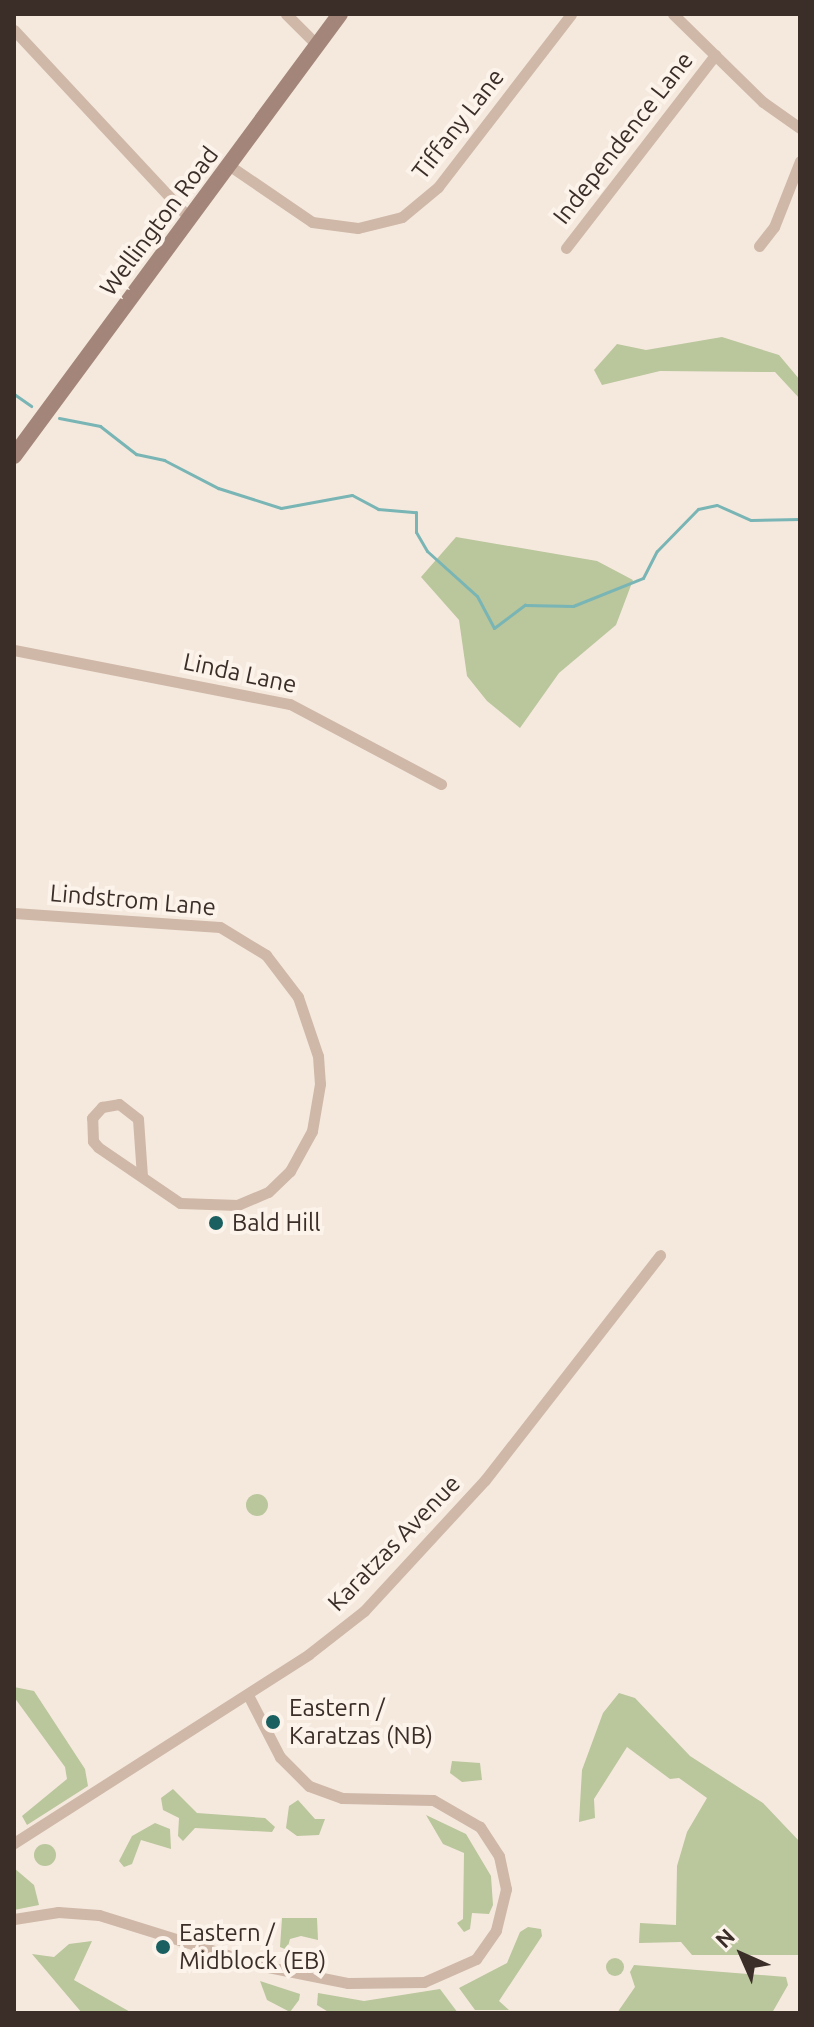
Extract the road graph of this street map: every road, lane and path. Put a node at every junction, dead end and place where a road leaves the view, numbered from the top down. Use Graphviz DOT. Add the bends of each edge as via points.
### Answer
graph roads {
  1 [pos="286,14"];
  2 [pos="340,14"];
  3 [pos="571,14"];
  4 [pos="673,14"];
  5 [pos="14,30"];
  6 [pos="317,45"];
  7 [pos="715,55"];
  8 [pos="800,128"];
  9 [pos="800,161"];
  10 [pos="230,166"];
  11 [pos="190,219"];
  12 [pos="759,246"];
  13 [pos="566,248"];
  14 [pos="14,456"];
  15 [pos="14,650"];
  16 [pos="441,784"];
  17 [pos="14,913"];
  18 [pos="142,1176"];
  19 [pos="660,1255"];
  20 [pos="248,1695"];
  21 [pos="14,1843"];
  22 [pos="14,1919"];
  1 -- 6 [label="street"];
  2 -- 6 [label="main road, Wellington Road"];
  3 -- 10 [label="street, Tiffany Lane" via="438,187 402,217 358,228 312,222"];
  4 -- 7 [label="street"];
  5 -- 11 [label="street"];
  6 -- 10 [label="main road, Wellington Road"];
  7 -- 8 [label="street" via="763,102"];
  7 -- 13 [label="street, Independence Lane"];
  9 -- 12 [label="street" via="774,227"];
  10 -- 11 [label="main road, Wellington Road"];
  11 -- 14 [label="main road, Wellington Road"];
  15 -- 16 [label="street, Linda Lane" via="290,704"];
  17 -- 18 [label="street, Lindstrom Lane" via="220,927 266,955 298,997 318,1056 320,1084 312,1131 290,1171 254,1200 222,1207 180,1203"];
  18 -- 18 [label="street, Lindstrom Lane" via="134,1112 119,1104 102,1107 90,1126 93,1141"];
  19 -- 20 [label="street, Karatzas Avenue" via="543,1410 400,1575 336,1635"];
  20 -- 21 [label="street, Karatzas Avenue"];
  20 -- 22 [label="street" via="280,1757 309,1786 354,1800 433,1800 480,1827 499,1856 506,1889 496,1930 476,1959 424,1982 348,1983 263,1966 99,1915 58,1912"];
}
